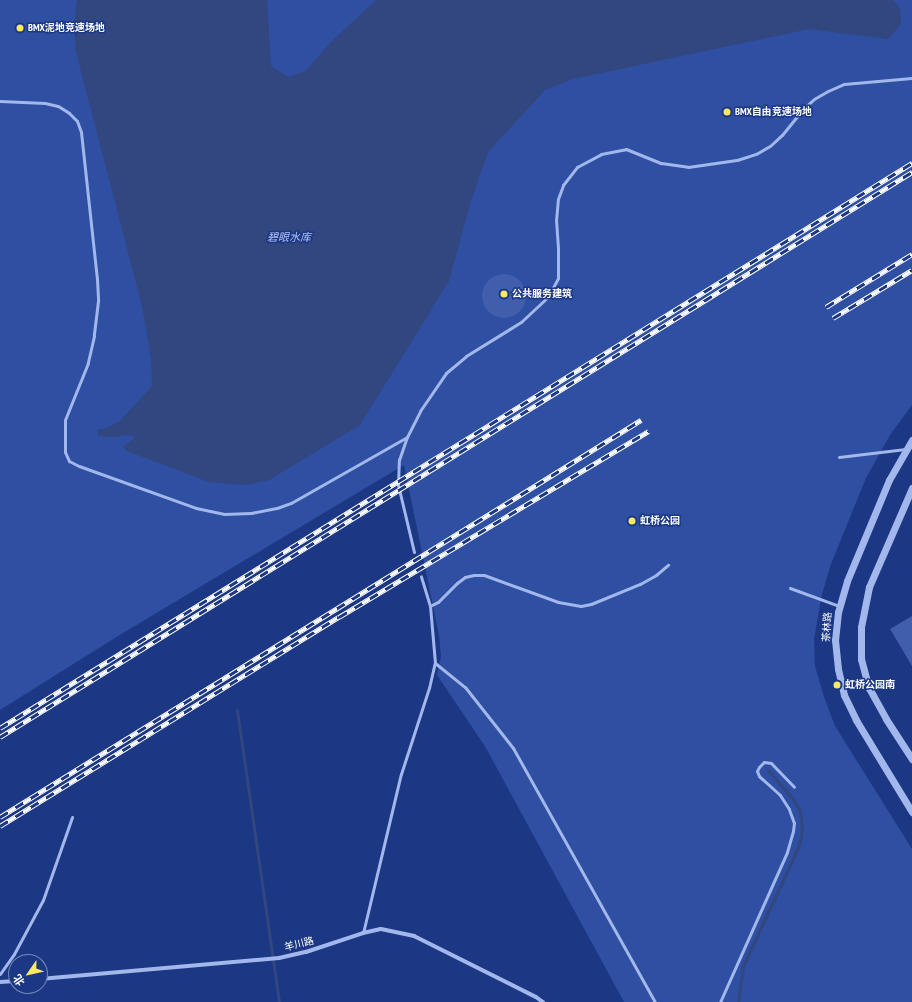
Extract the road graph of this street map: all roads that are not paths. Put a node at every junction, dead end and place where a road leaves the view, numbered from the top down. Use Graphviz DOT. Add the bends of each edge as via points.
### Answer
graph roads {
  1 [pos="912,78"];
  2 [pos="0,102"];
  3 [pos="407,437"];
  4 [pos="912,440"];
  5 [pos="906,449"];
  6 [pos="840,456"];
  7 [pos="912,488"];
  8 [pos="414,552"];
  9 [pos="668,565"];
  10 [pos="421,576"];
  11 [pos="790,588"];
  12 [pos="430,606"];
  13 [pos="839,606"];
  14 [pos="435,663"];
  15 [pos="912,759"];
  16 [pos="794,787"];
  17 [pos="912,812"];
  18 [pos="72,817"];
  19 [pos="363,933"];
  20 [pos="0,974"];
  21 [pos="48,978"];
  22 [pos="543,1002"];
  23 [pos="656,1002"];
  24 [pos="720,1002"];
  1 -- 3 [label="lane" via="844,84 828,90 804,108 770,146 737,160 688,167 661,162 626,149 601,154 577,167 563,185 558,200 558,278 551,293 543,304 521,322 466,356 446,373 420,411"];
  2 -- 3 [label="lane" via="45,103 58,106 77,121 81,132 97,271 98,301 88,363 65,420 65,449 69,461 196,508 224,514 240,514 263,511 291,502"];
  3 -- 8 [label="lane" via="399,460 398,485"];
  4 -- 5 [label="street, 茶林路"];
  5 -- 6 [label="lane"];
  5 -- 13 [label="street, 茶林路" via="889,480 847,580"];
  7 -- 15 [label="street" via="869,587 861,627 862,659 869,688"];
  9 -- 12 [label="lane" via="640,584 581,606 558,602 484,575 474,575 457,582 438,602"];
  10 -- 12 [label="lane"];
  11 -- 13 [label="lane"];
  12 -- 14 [label="lane"];
  13 -- 17 [label="street, 茶林路" via="835,640 844,695 856,720"];
  14 -- 19 [label="lane" via="420,718 400,774"];
  14 -- 23 [label="lane" via="464,687 516,753"];
  16 -- 24 [label="lane" via="771,763 764,762 759,766 759,776 780,795 789,810 794,823 793,831 787,852"];
  18 -- 20 [label="lane" via="43,900 14,954"];
  19 -- 21 [label="street, 羊川路" via="279,958"];
  19 -- 22 [label="street, 羊川路" via="380,929 414,936"];
}
